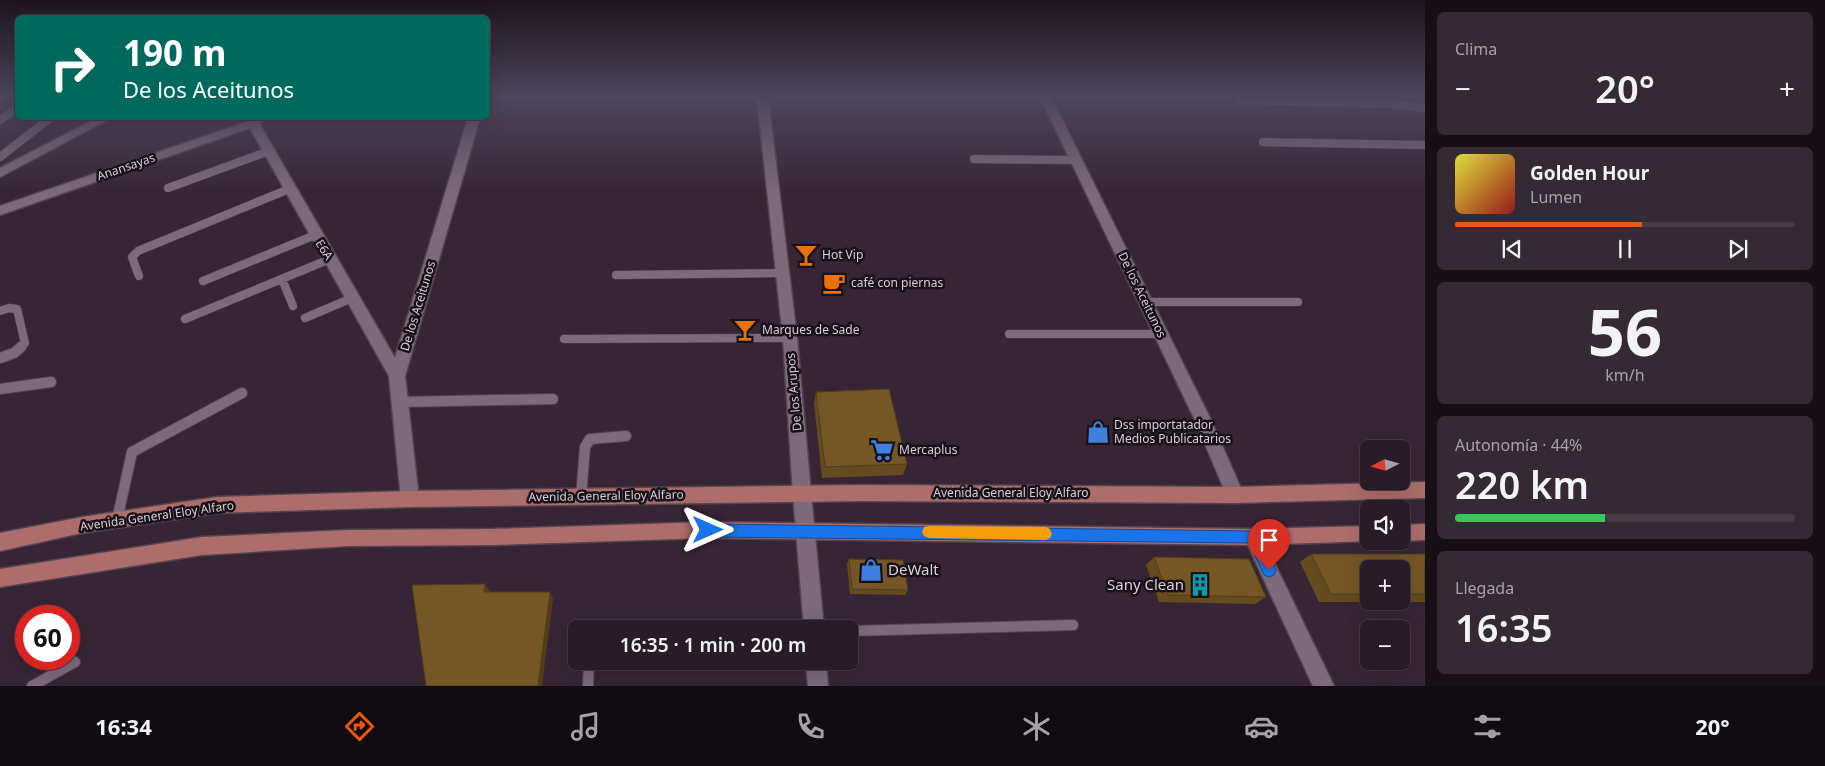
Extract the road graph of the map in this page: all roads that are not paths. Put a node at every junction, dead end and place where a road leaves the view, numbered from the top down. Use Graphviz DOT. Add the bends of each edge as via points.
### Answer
graph roads {
  1 [pos="36,129"];
  2 [pos="84,129"];
  3 [pos="230,129"];
  4 [pos="259,129"];
  5 [pos="471,129"];
  6 [pos="766,129"];
  7 [pos="1061,129"];
  8 [pos="1263,142"];
  9 [pos="1425,145"];
  10 [pos="269,151"];
  11 [pos="0,157"];
  12 [pos="974,159"];
  13 [pos="1076,160"];
  14 [pos="0,173"];
  15 [pos="168,188"];
  16 [pos="289,189"];
  17 [pos="0,211"];
  18 [pos="315,236"];
  19 [pos="330,259"];
  20 [pos="782,273"];
  21 [pos="616,275"];
  22 [pos="139,276"];
  23 [pos="282,279"];
  24 [pos="203,281"];
  25 [pos="352,298"];
  26 [pos="1145,302"];
  27 [pos="1298,302"];
  28 [pos="293,306"];
  29 [pos="0,311"];
  30 [pos="304,318"];
  31 [pos="185,319"];
  32 [pos="1009,334"];
  33 [pos="1160,334"];
  34 [pos="790,338"];
  35 [pos="564,339"];
  36 [pos="0,358"];
  37 [pos="397,376"];
  38 [pos="51,382"];
  39 [pos="0,389"];
  40 [pos="242,393"];
  41 [pos="553,399"];
  42 [pos="399,402"];
  43 [pos="626,436"];
  44 [pos="1425,490"];
  45 [pos="802,494"];
  46 [pos="1235,495"];
  47 [pos="581,496"];
  48 [pos="410,499"];
  49 [pos="117,520"];
  50 [pos="805,530"];
  51 [pos="1425,532"];
  52 [pos="1410,533"];
  53 [pos="1360,534"];
  54 [pos="1253,537"];
  55 [pos="0,542"];
  56 [pos="0,578"];
  57 [pos="815,620"];
  58 [pos="1073,625"];
  59 [pos="858,631"];
  60 [pos="61,670"];
  61 [pos="589,670"];
  62 [pos="817,670"];
  63 [pos="32,686"];
  64 [pos="588,686"];
  65 [pos="818,686"];
  66 [pos="1324,686"];
  1 -- 11 [label="lane"];
  2 -- 14 [label="street"];
  3 -- 17 [label="street, Anansayas"];
  4 -- 10 [label="street, E6A"];
  5 -- 37 [label="street, De los Aceitunos"];
  6 -- 20 [label="street, De los Arupos"];
  7 -- 13 [label="street, De los Aceitunos"];
  8 -- 9 [label="lane"];
  10 -- 15 [label="lane"];
  10 -- 16 [label="street, E6A"];
  12 -- 13 [label="lane"];
  13 -- 26 [label="street, De los Aceitunos"];
  16 -- 18 [label="street, E6A"];
  16 -- 22 [label="lane" via="138,251 132,257"];
  18 -- 19 [label="street, E6A"];
  18 -- 24 [label="lane"];
  19 -- 23 [label="lane"];
  19 -- 25 [label="street, E6A"];
  20 -- 21 [label="lane"];
  20 -- 34 [label="street, De los Arupos"];
  23 -- 28 [label="lane"];
  23 -- 31 [label="lane"];
  25 -- 30 [label="lane"];
  25 -- 37 [label="street, E6A"];
  26 -- 27 [label="lane"];
  26 -- 33 [label="street, De los Aceitunos"];
  29 -- 36 [label="lane" via="18,309 25,343 14,353"];
  32 -- 33 [label="lane"];
  33 -- 46 [label="street, De los Aceitunos" via="1202,418"];
  34 -- 35 [label="lane"];
  34 -- 45 [label="street, De los Arupos"];
  37 -- 42 [label="street, De los Aceitunos"];
  38 -- 39 [label="lane"];
  40 -- 49 [label="lane" via="132,452"];
  41 -- 42 [label="lane"];
  42 -- 48 [label="street, De los Aceitunos"];
  43 -- 47 [label="lane" via="590,439 586,446"];
  44 -- 46 [label="main road, Avenida General Eloy Alfaro"];
  45 -- 46 [label="main road, Avenida General Eloy Alfaro"];
  45 -- 47 [label="main road, Avenida General Eloy Alfaro"];
  45 -- 50 [label="street, De los Arupos"];
  47 -- 48 [label="main road, Avenida General Eloy Alfaro"];
  48 -- 49 [label="main road, Avenida General Eloy Alfaro" via="217,506"];
  49 -- 55 [label="main road, Avenida General Eloy Alfaro"];
  50 -- 54 [label="main road"];
  50 -- 56 [label="main road" via="348,538 202,546"];
  50 -- 57 [label="street, De los Arupos"];
  51 -- 52 [label="main road"];
  53 -- 54 [label="main road"];
  54 -- 66 [label="street"];
  58 -- 59 [label="lane"];
  60 -- 63 [label="lane"];
  61 -- 64 [label="lane"];
  62 -- 65 [label="street"];
}
